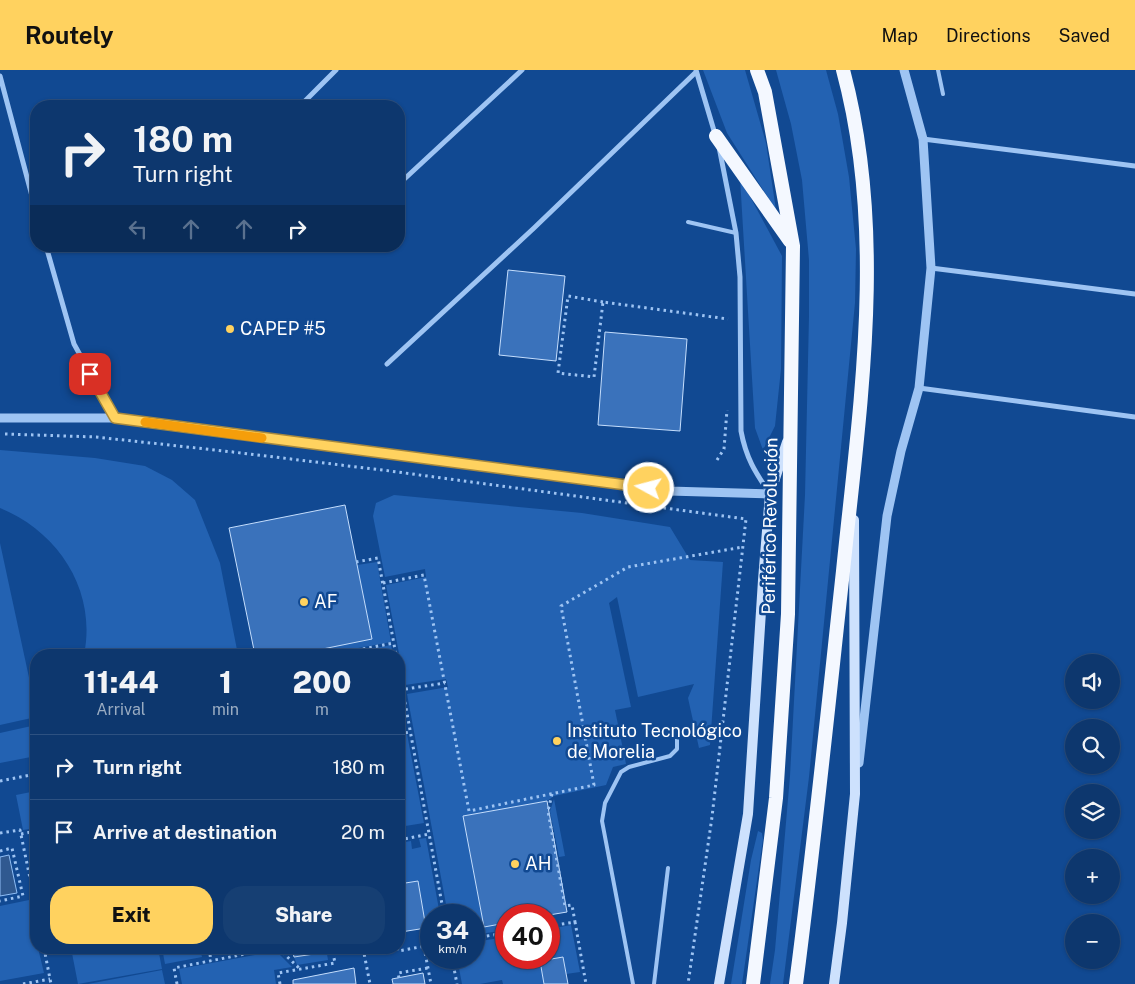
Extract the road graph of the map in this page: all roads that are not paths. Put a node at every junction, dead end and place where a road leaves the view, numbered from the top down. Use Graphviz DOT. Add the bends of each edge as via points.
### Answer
graph roads {
  1 [pos="336,70"];
  2 [pos="522,70"];
  3 [pos="757,70"];
  4 [pos="842,70"];
  5 [pos="904,70"];
  6 [pos="938,70"];
  7 [pos="696,71"];
  8 [pos="0,76"];
  9 [pos="943,94"];
  10 [pos="306,100"];
  11 [pos="716,136"];
  12 [pos="923,139"];
  13 [pos="1135,166"];
  14 [pos="405,178"];
  15 [pos="30,188"];
  16 [pos="688,222"];
  17 [pos="736,233"];
  18 [pos="793,246"];
  19 [pos="48,252"];
  20 [pos="931,268"];
  21 [pos="1135,294"];
  22 [pos="387,364"];
  23 [pos="919,388"];
  24 [pos="1135,417"];
  25 [pos="0,418"];
  26 [pos="115,418"];
  27 [pos="791,431"];
  28 [pos="854,462"];
  29 [pos="770,494"];
  30 [pos="670,728"];
  31 [pos="855,794"];
  32 [pos="668,868"];
  33 [pos="633,984"];
  34 [pos="654,984"];
  35 [pos="718,984"];
  36 [pos="753,984"];
  37 [pos="796,984"];
  38 [pos="834,984"];
  1 -- 10 [label="street"];
  2 -- 14 [label="street"];
  3 -- 18 [label="highway, Periférico Revolución" via="765,92"];
  4 -- 28 [label="highway" via="861,158 867,276 864,370"];
  5 -- 12 [label="street"];
  6 -- 9 [label="lane"];
  7 -- 11 [label="street"];
  7 -- 22 [label="street"];
  8 -- 15 [label="street"];
  11 -- 17 [label="street"];
  11 -- 18 [label="highway"];
  12 -- 13 [label="street"];
  12 -- 20 [label="street"];
  16 -- 17 [label="lane"];
  17 -- 29 [label="street" via="741,321 741,431 751,467"];
  18 -- 27 [label="highway, Periférico Revolución"];
  19 -- 26 [label="street" via="74,344"];
  20 -- 21 [label="street"];
  20 -- 23 [label="street"];
  23 -- 24 [label="street"];
  23 -- 31 [label="street" via="887,516"];
  25 -- 26 [label="street"];
  26 -- 29 [label="street" via="669,491"];
  27 -- 29 [label="main road"];
  27 -- 36 [label="highway, Periférico Revolución" via="788,614 776,798"];
  28 -- 31 [label="main road"];
  28 -- 37 [label="highway"];
  29 -- 35 [label="main road" via="748,814"];
  30 -- 33 [label="lane" via="677,737 677,749 670,756 628,767 621,772 605,803 602,821"];
  31 -- 38 [label="main road"];
  32 -- 34 [label="lane"];
}
